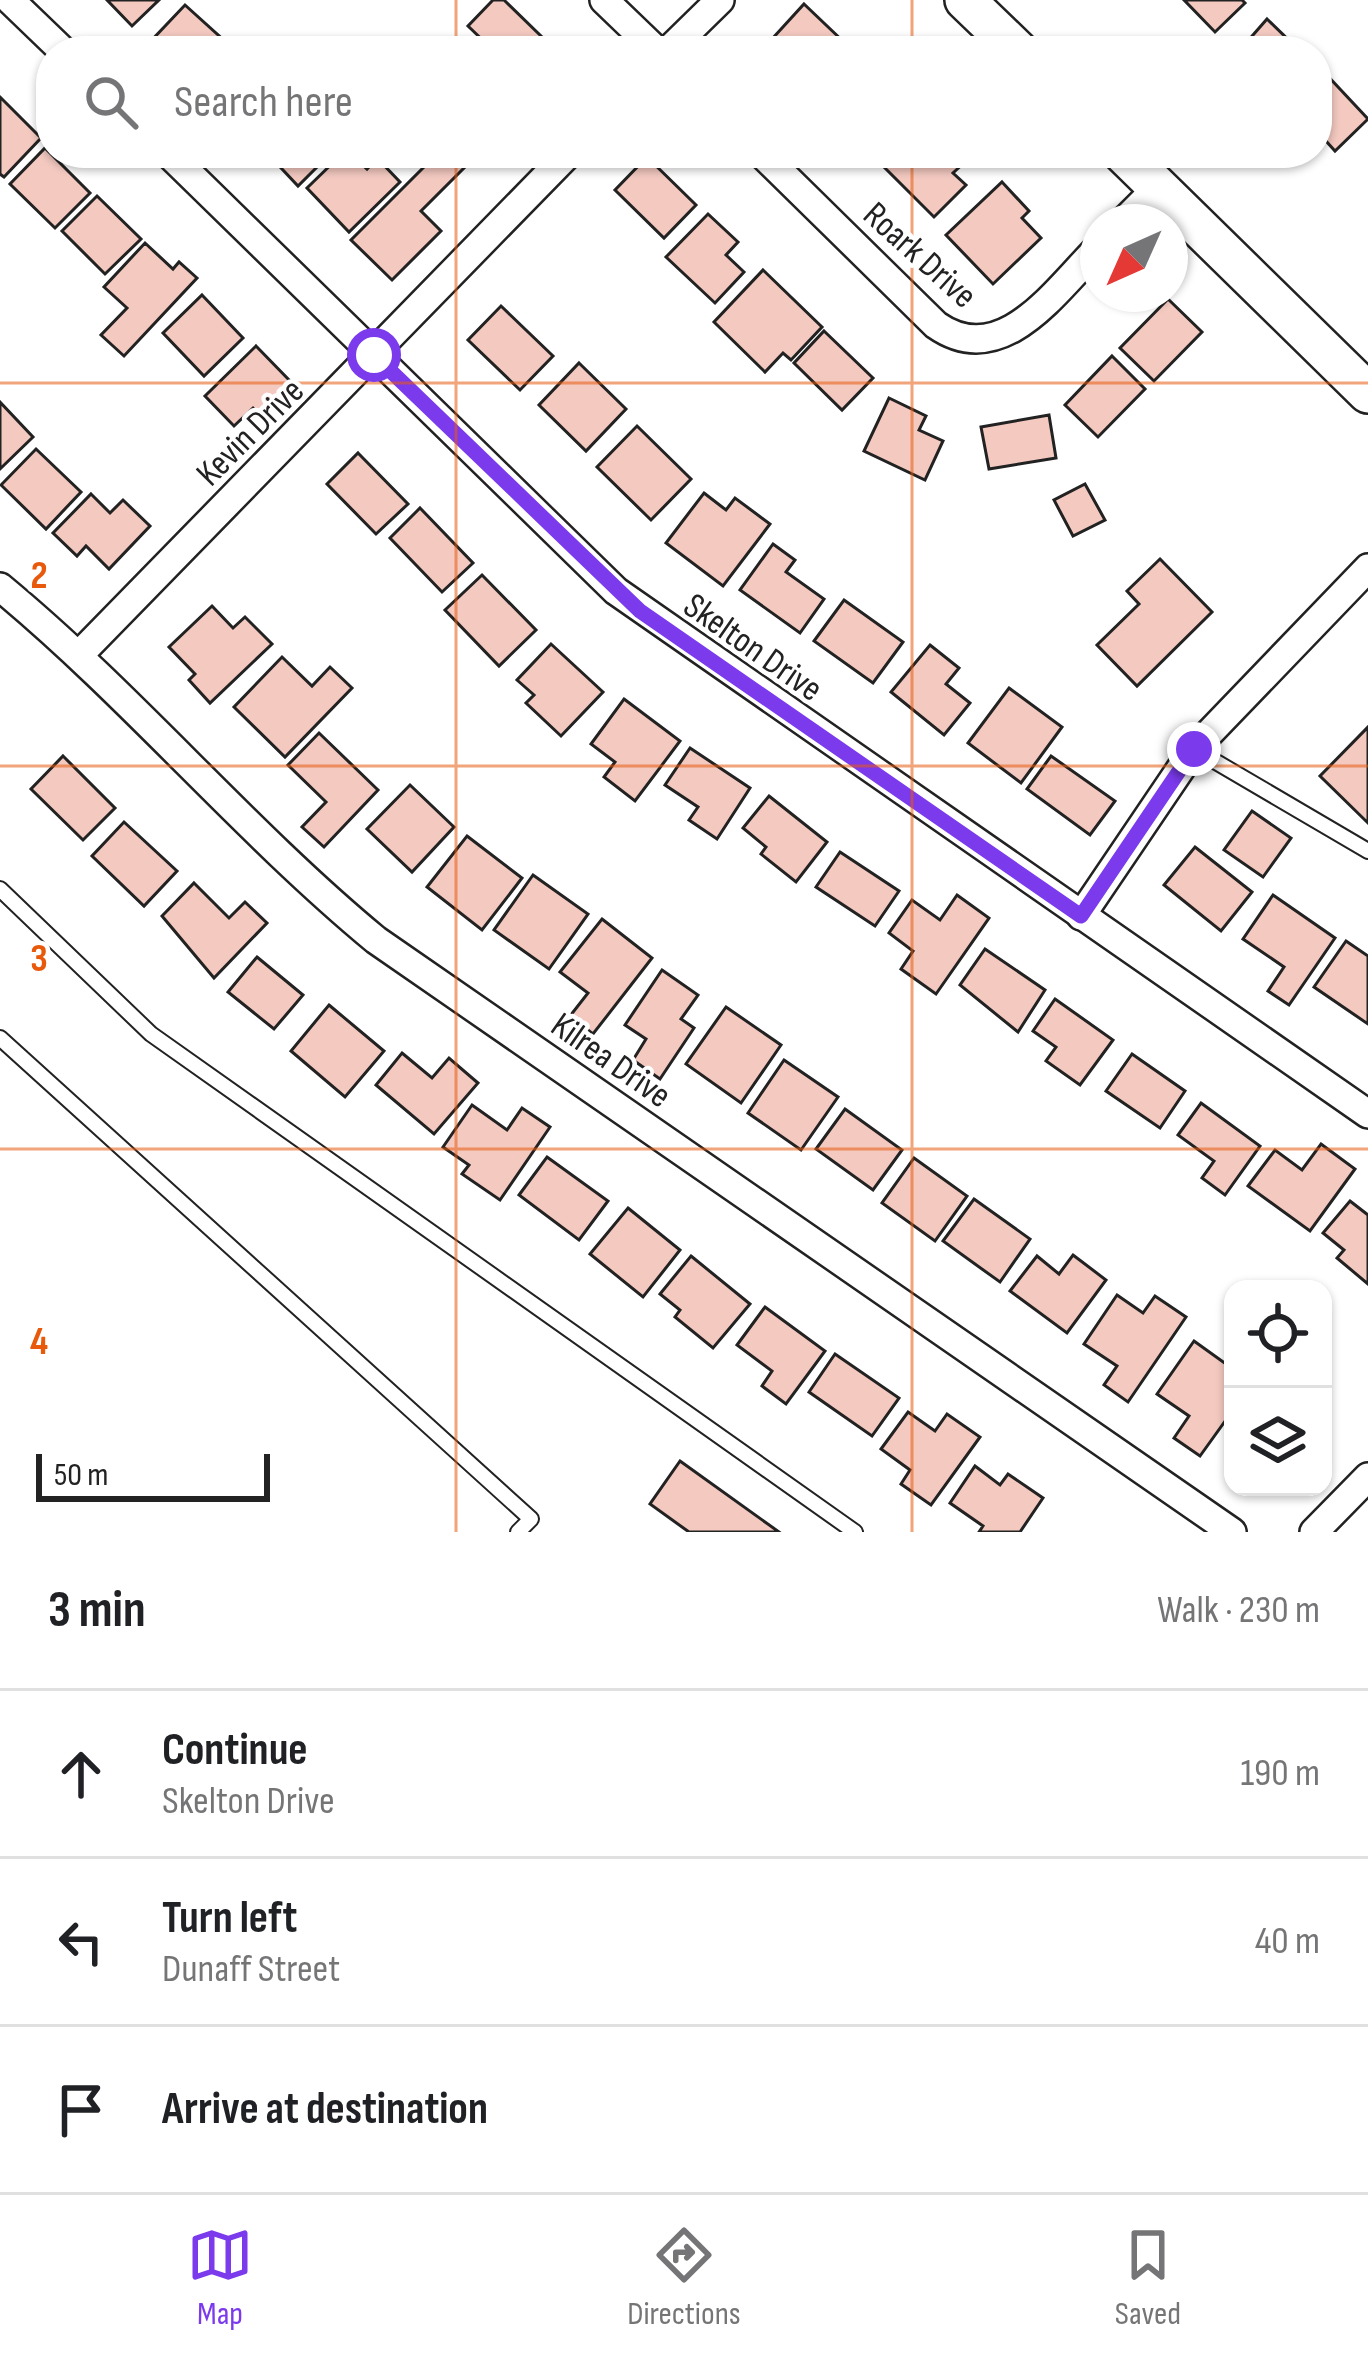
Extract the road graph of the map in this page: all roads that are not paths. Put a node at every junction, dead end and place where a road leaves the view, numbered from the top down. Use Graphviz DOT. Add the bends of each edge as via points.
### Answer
graph roads {
  1 [pos="10,0"];
  2 [pos="604,0"];
  3 [pos="719,0"];
  4 [pos="965,0"];
  5 [pos="47,36"];
  6 [pos="641,36"];
  7 [pos="683,36"];
  8 [pos="1002,36"];
  9 [pos="183,168"];
  10 [pos="555,168"];
  11 [pos="776,168"];
  12 [pos="1138,168"];
  13 [pos="1158,187"];
  14 [pos="1141,204"];
  15 [pos="1080,265"];
  16 [pos="374,355"];
  17 [pos="1368,393"];
  18 [pos="1368,568"];
  19 [pos="0,586"];
  20 [pos="79,655"];
  21 [pos="1194,749"];
  22 [pos="1368,851"];
  23 [pos="0,889"];
  24 [pos="1081,916"];
  25 [pos="0,1038"];
  26 [pos="1368,1114"];
  27 [pos="1368,1477"];
  28 [pos="518,1532"];
  29 [pos="855,1532"];
  30 [pos="1232,1532"];
  31 [pos="1314,1532"];
  1 -- 5 [label="street"];
  2 -- 6 [label="street"];
  3 -- 7 [label="street"];
  4 -- 8 [label="main road"];
  9 -- 16 [label="street, Skelton Drive"];
  10 -- 16 [label="street, Kevin Drive"];
  11 -- 15 [label="street, Roark Drive" via="937,325 969,341 1005,335"];
  12 -- 13 [label="main road"];
  13 -- 14 [label="street"];
  13 -- 17 [label="main road"];
  16 -- 20 [label="street, Kevin Drive"];
  16 -- 24 [label="street, Skelton Drive" via="640,611"];
  18 -- 21 [label="street"];
  19 -- 20 [label="street, Kilrea Drive"];
  20 -- 30 [label="street, Kilrea Drive" via="376,940"];
  21 -- 22 [label="lane"];
  21 -- 24 [label="street"];
  23 -- 29 [label="lane" via="151,1034"];
  24 -- 26 [label="street, Skelton Drive"];
  25 -- 28 [label="lane" via="531,1519"];
  27 -- 31 [label="street"];
}
